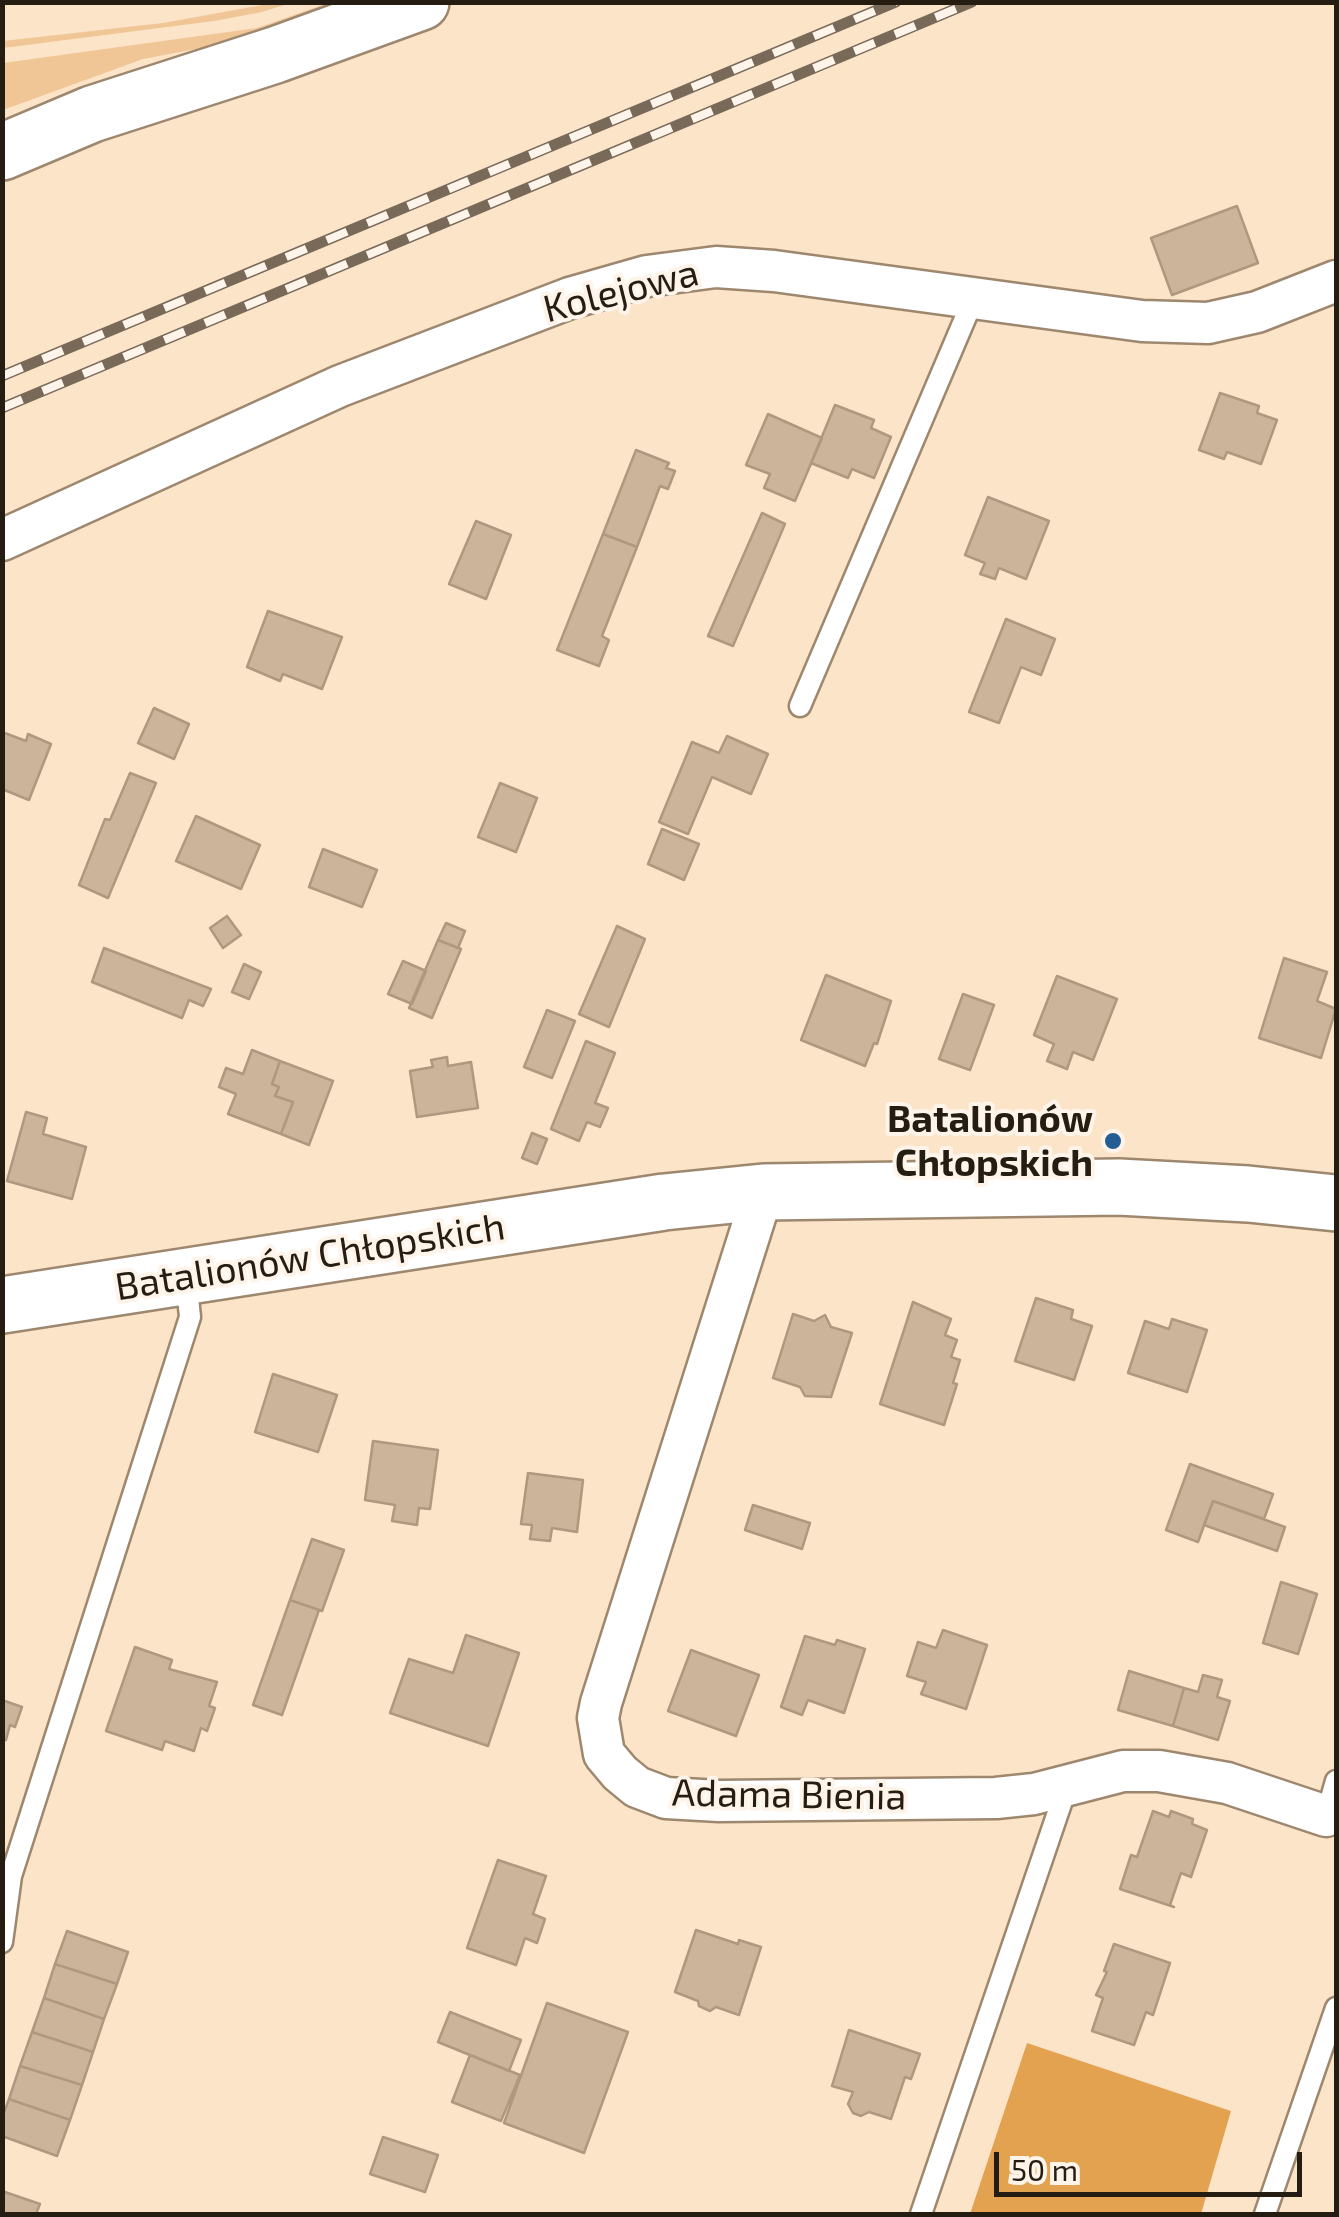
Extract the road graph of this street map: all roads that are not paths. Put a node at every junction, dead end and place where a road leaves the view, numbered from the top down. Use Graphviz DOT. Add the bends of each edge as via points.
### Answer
graph roads {
  1 [pos="421,2"];
  2 [pos="2,152"];
  3 [pos="1336,281"];
  4 [pos="973,300"];
  5 [pos="2,540"];
  6 [pos="800,706"];
  7 [pos="762,1192"];
  8 [pos="1336,1203"];
  9 [pos="186,1276"];
  10 [pos="2,1305"];
  11 [pos="1067,1785"];
  12 [pos="1333,1807"];
  13 [pos="2,1942"];
  14 [pos="1336,2008"];
  15 [pos="921,2214"];
  16 [pos="1265,2214"];
  1 -- 2 [label="street" via="92,114"];
  3 -- 4 [label="street, Kolejowa" via="1208,323"];
  4 -- 5 [label="street, Kolejowa" via="774,271 716,267 646,276 570,298 340,386"];
  4 -- 6 [label="lane"];
  7 -- 8 [label="street, Batalionów Chłopskich" via="1119,1187"];
  7 -- 9 [label="street, Batalionów Chłopskich"];
  7 -- 11 [label="street, Adama Bienia" via="601,1703 604,1754 637,1788 666,1798 996,1798"];
  9 -- 10 [label="street, Batalionów Chłopskich"];
  9 -- 13 [label="lane" via="190,1317 11,1876"];
  11 -- 12 [label="street, Adama Bienia" via="1123,1771 1192,1775"];
  11 -- 15 [label="lane"];
  14 -- 16 [label="lane"];
}
